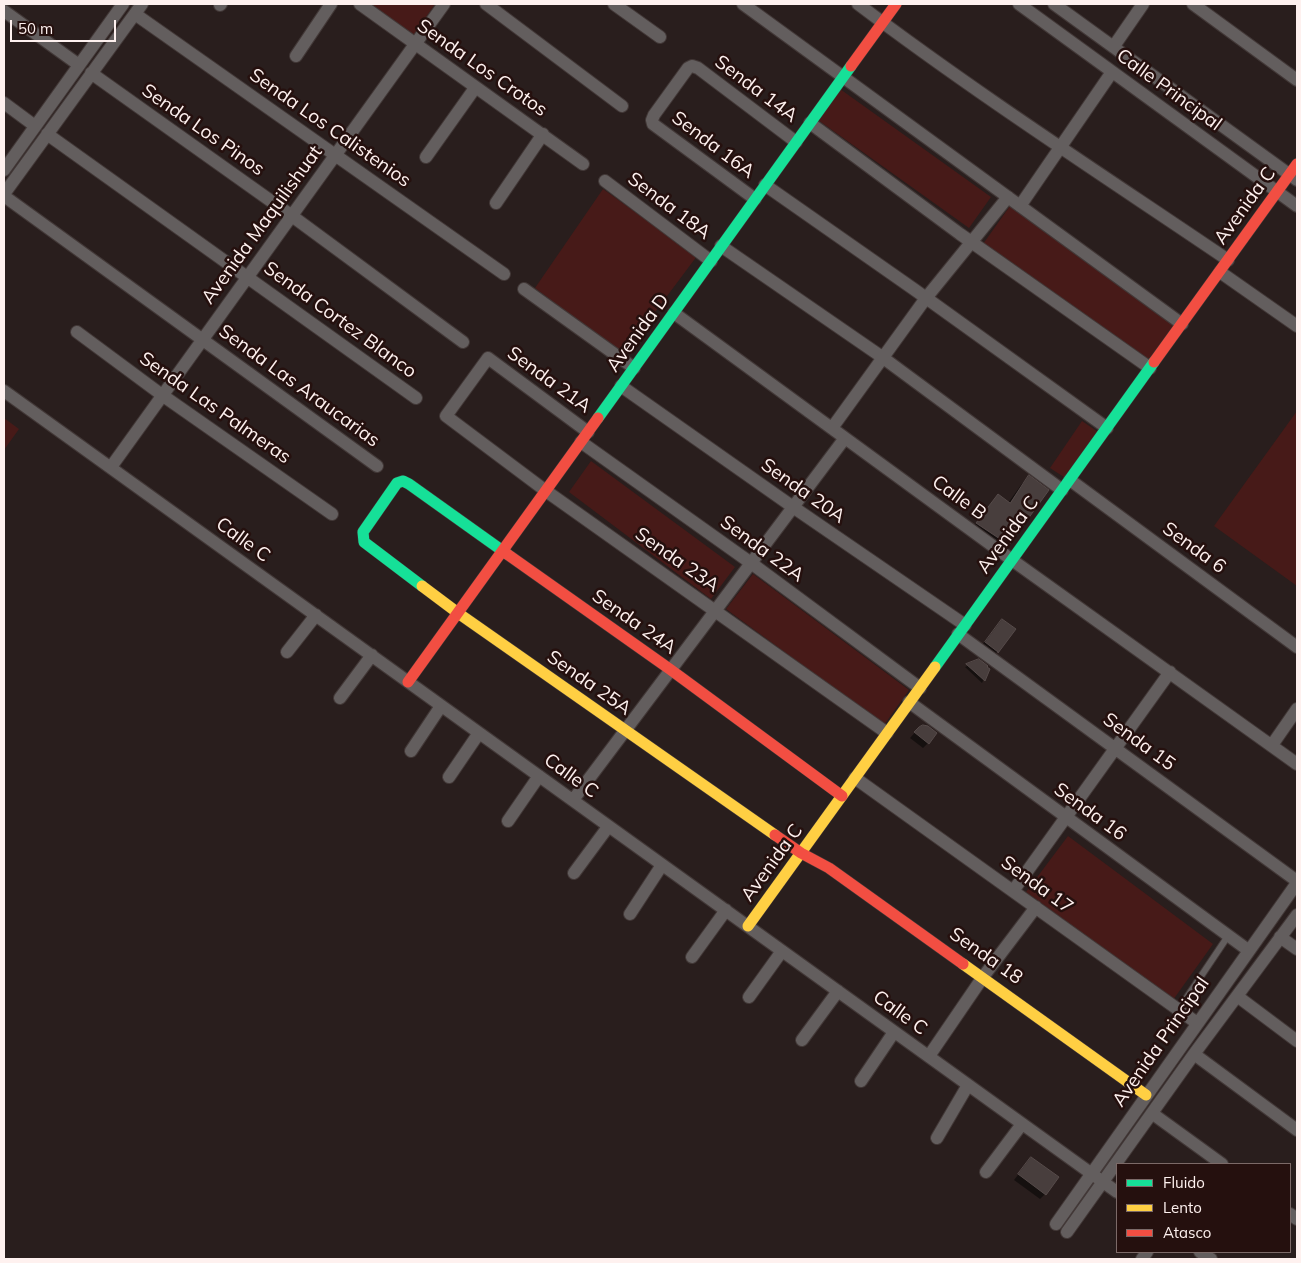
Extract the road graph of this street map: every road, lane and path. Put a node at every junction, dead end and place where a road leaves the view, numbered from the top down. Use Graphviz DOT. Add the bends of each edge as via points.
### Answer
graph roads {
  1 [pos="122,4"];
  2 [pos="332,4"];
  3 [pos="360,4"];
  4 [pos="444,4"];
  5 [pos="486,4"];
  6 [pos="614,4"];
  7 [pos="743,4"];
  8 [pos="858,4"];
  9 [pos="896,4"];
  10 [pos="1020,4"];
  11 [pos="1054,4"];
  12 [pos="1143,4"];
  13 [pos="1193,4"];
  14 [pos="139,9"];
  15 [pos="4,11"];
  16 [pos="883,22"];
  17 [pos="660,37"];
  18 [pos="415,44"];
  19 [pos="1114,46"];
  20 [pos="296,56"];
  21 [pos="79,65"];
  22 [pos="692,66"];
  23 [pos="1112,72"];
  24 [pos="90,73"];
  25 [pos="843,78"];
  26 [pos="1297,80"];
  27 [pos="476,88"];
  28 [pos="4,103"];
  29 [pos="622,106"];
  30 [pos="810,123"];
  31 [pos="35,126"];
  32 [pos="47,134"];
  33 [pos="543,134"];
  34 [pos="796,142"];
  35 [pos="1060,147"];
  36 [pos="335,155"];
  37 [pos="426,157"];
  38 [pos="583,164"];
  39 [pos="4,170"];
  40 [pos="1295,173"];
  41 [pos="605,181"];
  42 [pos="765,186"];
  43 [pos="1277,192"];
  44 [pos="4,195"];
  45 [pos="1008,197"];
  46 [pos="755,199"];
  47 [pos="496,203"];
  48 [pos="1020,206"];
  49 [pos="1297,206"];
  50 [pos="292,216"];
  51 [pos="971,242"];
  52 [pos="722,246"];
  53 [pos="1228,260"];
  54 [pos="711,261"];
  55 [pos="1220,272"];
  56 [pos="504,274"];
  57 [pos="249,277"];
  58 [pos="524,289"];
  59 [pos="926,298"];
  60 [pos="674,313"];
  61 [pos="1182,324"];
  62 [pos="1297,326"];
  63 [pos="77,332"];
  64 [pos="203,339"];
  65 [pos="463,342"];
  66 [pos="882,357"];
  67 [pos="634,368"];
  68 [pos="1150,368"];
  69 [pos="621,386"];
  70 [pos="4,391"];
  71 [pos="162,395"];
  72 [pos="416,398"];
  73 [pos="446,416"];
  74 [pos="832,428"];
  75 [pos="1107,428"];
  76 [pos="584,437"];
  77 [pos="845,438"];
  78 [pos="377,466"];
  79 [pos="110,468"];
  80 [pos="1066,485"];
  81 [pos="546,491"];
  82 [pos="793,507"];
  83 [pos="332,514"];
  84 [pos="362,537"];
  85 [pos="502,551"];
  86 [pos="1012,560"];
  87 [pos="751,563"];
  88 [pos="716,611"];
  89 [pos="458,613"];
  90 [pos="316,615"];
  91 [pos="962,630"];
  92 [pos="1297,647"];
  93 [pos="287,652"];
  94 [pos="372,655"];
  95 [pos="671,670"];
  96 [pos="1170,672"];
  97 [pos="408,682"];
  98 [pos="920,688"];
  99 [pos="340,698"];
  100 [pos="909,702"];
  101 [pos="441,706"];
  102 [pos="1297,709"];
  103 [pos="626,731"];
  104 [pos="479,733"];
  105 [pos="887,733"];
  106 [pos="1272,745"];
  107 [pos="1116,748"];
  108 [pos="412,751"];
  109 [pos="1297,764"];
  110 [pos="540,776"];
  111 [pos="449,777"];
  112 [pos="855,778"];
  113 [pos="842,796"];
  114 [pos="573,800"];
  115 [pos="1066,818"];
  116 [pos="508,821"];
  117 [pos="608,827"];
  118 [pos="801,853"];
  119 [pos="662,865"];
  120 [pos="574,873"];
  121 [pos="1297,882"];
  122 [pos="1014,891"];
  123 [pos="1036,907"];
  124 [pos="726,910"];
  125 [pos="630,914"];
  126 [pos="1297,915"];
  127 [pos="748,926"];
  128 [pos="1228,936"];
  129 [pos="1280,937"];
  130 [pos="1297,949"];
  131 [pos="782,950"];
  132 [pos="1248,950"];
  133 [pos="692,957"];
  134 [pos="983,977"];
  135 [pos="838,991"];
  136 [pos="1236,996"];
  137 [pos="749,997"];
  138 [pos="1179,1009"];
  139 [pos="1197,1023"];
  140 [pos="894,1032"];
  141 [pos="802,1040"];
  142 [pos="1297,1040"];
  143 [pos="1194,1054"];
  144 [pos="929,1056"];
  145 [pos="861,1081"];
  146 [pos="968,1085"];
  147 [pos="1146,1094"];
  148 [pos="1153,1114"];
  149 [pos="1022,1124"];
  150 [pos="1297,1130"];
  151 [pos="937,1138"];
  152 [pos="1118,1163"];
  153 [pos="1221,1163"];
  154 [pos="1116,1165"];
  155 [pos="986,1172"];
  156 [pos="1090,1173"];
  157 [pos="1104,1182"];
  158 [pos="1116,1191"];
  159 [pos="1056,1224"];
  160 [pos="1067,1232"];
  1 -- 21 [label="street"];
  2 -- 20 [label="street"];
  3 -- 18 [label="street, Senda Los Crotos"];
  4 -- 18 [label="street, Avenida Maquilishuat"];
  5 -- 29 [label="street"];
  6 -- 17 [label="street"];
  7 -- 25 [label="street"];
  8 -- 16 [label="street"];
  9 -- 16 [label="street, Avenida D"];
  10 -- 23 [label="street, Calle Principal"];
  11 -- 19 [label="street, Calle Principal"];
  12 -- 19 [label="street"];
  13 -- 26 [label="street"];
  14 -- 24 [label="street"];
  14 -- 36 [label="street, Senda Los Calistenios"];
  15 -- 21 [label="street"];
  16 -- 25 [label="street, Avenida D"];
  16 -- 35 [label="street"];
  18 -- 27 [label="street, Senda Los Crotos"];
  18 -- 36 [label="street, Avenida Maquilishuat"];
  19 -- 40 [label="street, Calle Principal"];
  21 -- 31 [label="street"];
  22 -- 34 [label="street, Senda 14A"];
  22 -- 46 [label="street, Senda 16A" via="654,115 653,124"];
  23 -- 35 [label="street"];
  23 -- 43 [label="street, Calle Principal"];
  24 -- 32 [label="street"];
  24 -- 50 [label="street, Senda Los Pinos"];
  25 -- 30 [label="street, Avenida D"];
  25 -- 45 [label="street"];
  27 -- 33 [label="street, Senda Los Crotos"];
  27 -- 37 [label="street"];
  28 -- 31 [label="street"];
  30 -- 34 [label="street, Avenida D"];
  30 -- 51 [label="street"];
  31 -- 39 [label="street"];
  32 -- 44 [label="street"];
  32 -- 57 [label="street, Senda Cortez Blanco"];
  33 -- 38 [label="street, Senda Los Crotos"];
  33 -- 47 [label="street"];
  34 -- 42 [label="street, Avenida D"];
  35 -- 48 [label="street"];
  35 -- 53 [label="street"];
  36 -- 50 [label="street, Avenida Maquilishuat"];
  36 -- 56 [label="street, Senda Los Calistenios"];
  40 -- 43 [label="street, Avenida C"];
  41 -- 54 [label="street, Senda 18A"];
  42 -- 46 [label="street, Avenida D"];
  42 -- 59 [label="street"];
  43 -- 49 [label="street, Calle Principal"];
  43 -- 53 [label="street, Avenida C"];
  44 -- 64 [label="street, Senda Las Araucarias"];
  45 -- 48 [label="street"];
  45 -- 51 [label="street"];
  46 -- 52 [label="street, Avenida D"];
  48 -- 61 [label="street"];
  50 -- 57 [label="street, Avenida Maquilishuat"];
  50 -- 65 [label="street, Senda Los Pinos"];
  51 -- 59 [label="street"];
  51 -- 68 [label="street"];
  52 -- 54 [label="street, Avenida D"];
  52 -- 66 [label="street, Senda 6"];
  53 -- 55 [label="street, Avenida C"];
  54 -- 60 [label="street, Avenida D"];
  55 -- 61 [label="street, Avenida C"];
  55 -- 62 [label="street"];
  57 -- 64 [label="street, Avenida Maquilishuat"];
  57 -- 72 [label="street, Senda Cortez Blanco"];
  58 -- 67 [label="street"];
  59 -- 66 [label="street"];
  59 -- 75 [label="street"];
  60 -- 67 [label="street, Avenida D"];
  60 -- 74 [label="street, Calle B"];
  61 -- 68 [label="street, Avenida C"];
  63 -- 71 [label="street, Senda Las Palmeras"];
  64 -- 71 [label="street, Avenida Maquilishuat"];
  64 -- 78 [label="street, Senda Las Araucarias"];
  66 -- 74 [label="street"];
  66 -- 80 [label="street, Senda 6"];
  67 -- 69 [label="street, Avenida D"];
  68 -- 75 [label="street, Avenida C"];
  69 -- 76 [label="street, Avenida D"];
  69 -- 82 [label="street, Senda 20A"];
  70 -- 79 [label="street, Calle C"];
  71 -- 79 [label="street, Avenida Maquilishuat"];
  71 -- 83 [label="street, Senda Las Palmeras"];
  73 -- 76 [label="street, Senda 21A" via="488,358"];
  73 -- 81 [label="street, Senda 23A"];
  74 -- 77 [label="street, Calle B"];
  75 -- 80 [label="street, Avenida C"];
  76 -- 81 [label="street, Avenida D"];
  76 -- 87 [label="street, Senda 22A"];
  77 -- 82 [label="street"];
  77 -- 86 [label="street, Calle B"];
  79 -- 90 [label="street, Calle C"];
  80 -- 86 [label="street, Avenida C"];
  80 -- 92 [label="street, Senda 6"];
  81 -- 85 [label="street, Avenida D"];
  81 -- 88 [label="street, Senda 23A"];
  82 -- 87 [label="street"];
  82 -- 91 [label="street, Senda 20A"];
  84 -- 85 [label="street, Senda 24A" via="397,483 403,481"];
  84 -- 89 [label="street, Senda 25A" via="364,542"];
  85 -- 89 [label="street, Avenida D"];
  85 -- 95 [label="street, Senda 24A"];
  86 -- 91 [label="street, Avenida C"];
  86 -- 96 [label="street, Calle B"];
  87 -- 88 [label="street"];
  87 -- 98 [label="street, Senda 22A"];
  88 -- 95 [label="street"];
  88 -- 105 [label="street, Senda 23A"];
  89 -- 97 [label="street, Avenida D"];
  89 -- 103 [label="street, Senda 25A"];
  90 -- 93 [label="street"];
  90 -- 94 [label="street, Calle C"];
  91 -- 98 [label="street, Avenida C"];
  91 -- 107 [label="street, Senda 15"];
  94 -- 97 [label="street, Calle C"];
  94 -- 99 [label="street"];
  95 -- 103 [label="street"];
  95 -- 113 [label="street, Senda 24A"];
  96 -- 106 [label="street, Calle B"];
  96 -- 107 [label="street"];
  97 -- 101 [label="street, Calle C"];
  98 -- 100 [label="street, Avenida C"];
  100 -- 105 [label="street, Avenida C"];
  100 -- 115 [label="street, Senda 16"];
  101 -- 104 [label="street, Calle C"];
  101 -- 108 [label="street"];
  102 -- 106 [label="street"];
  103 -- 114 [label="street"];
  103 -- 118 [label="street, Senda 25A"];
  104 -- 110 [label="street, Calle C"];
  104 -- 111 [label="street"];
  105 -- 112 [label="street, Avenida C"];
  106 -- 109 [label="street, Calle B"];
  107 -- 115 [label="street"];
  107 -- 121 [label="street, Senda 15"];
  110 -- 114 [label="street, Calle C"];
  110 -- 116 [label="street"];
  112 -- 113 [label="street, Avenida C"];
  112 -- 122 [label="street, Senda 17"];
  113 -- 118 [label="street, Avenida C"];
  114 -- 117 [label="street, Calle C"];
  115 -- 122 [label="street"];
  115 -- 128 [label="street, Senda 16"];
  117 -- 119 [label="street, Calle C"];
  117 -- 120 [label="street"];
  118 -- 127 [label="street, Avenida C"];
  118 -- 134 [label="street, Senda 18" via="829,868"];
  119 -- 124 [label="street, Calle C"];
  119 -- 125 [label="street"];
  121 -- 132 [label="street, Avenida Principal"];
  122 -- 123 [label="street, Senda 17"];
  123 -- 134 [label="street"];
  123 -- 138 [label="street, Senda 17"];
  124 -- 127 [label="street, Calle C"];
  124 -- 133 [label="street"];
  126 -- 129 [label="street, Avenida Principal"];
  127 -- 131 [label="street, Calle C"];
  128 -- 132 [label="street, Senda 16"];
  128 -- 138 [label="lane"];
  129 -- 130 [label="street"];
  129 -- 136 [label="street, Avenida Principal"];
  131 -- 135 [label="street, Calle C"];
  131 -- 137 [label="street"];
  132 -- 139 [label="street, Avenida Principal"];
  134 -- 144 [label="street"];
  134 -- 147 [label="street, Senda 18"];
  135 -- 140 [label="street, Calle C"];
  135 -- 141 [label="street"];
  136 -- 142 [label="street"];
  136 -- 143 [label="street, Avenida Principal"];
  138 -- 139 [label="street, Senda 17"];
  139 -- 147 [label="street, Avenida Principal"];
  140 -- 144 [label="street, Calle C"];
  140 -- 145 [label="street"];
  143 -- 148 [label="street, Avenida Principal"];
  143 -- 150 [label="street"];
  144 -- 146 [label="street, Calle C"];
  146 -- 149 [label="street, Calle C"];
  146 -- 151 [label="street"];
  147 -- 156 [label="street, Avenida Principal"];
  148 -- 152 [label="street, Avenida Principal"];
  148 -- 153 [label="street"];
  149 -- 155 [label="street"];
  149 -- 156 [label="street, Calle C"];
  154 -- 157 [label="street, Avenida Principal"];
  156 -- 157 [label="street, Calle C"];
  156 -- 159 [label="street, Avenida Principal"];
  157 -- 158 [label="street, Calle C"];
  157 -- 160 [label="street, Avenida Principal"];
}
